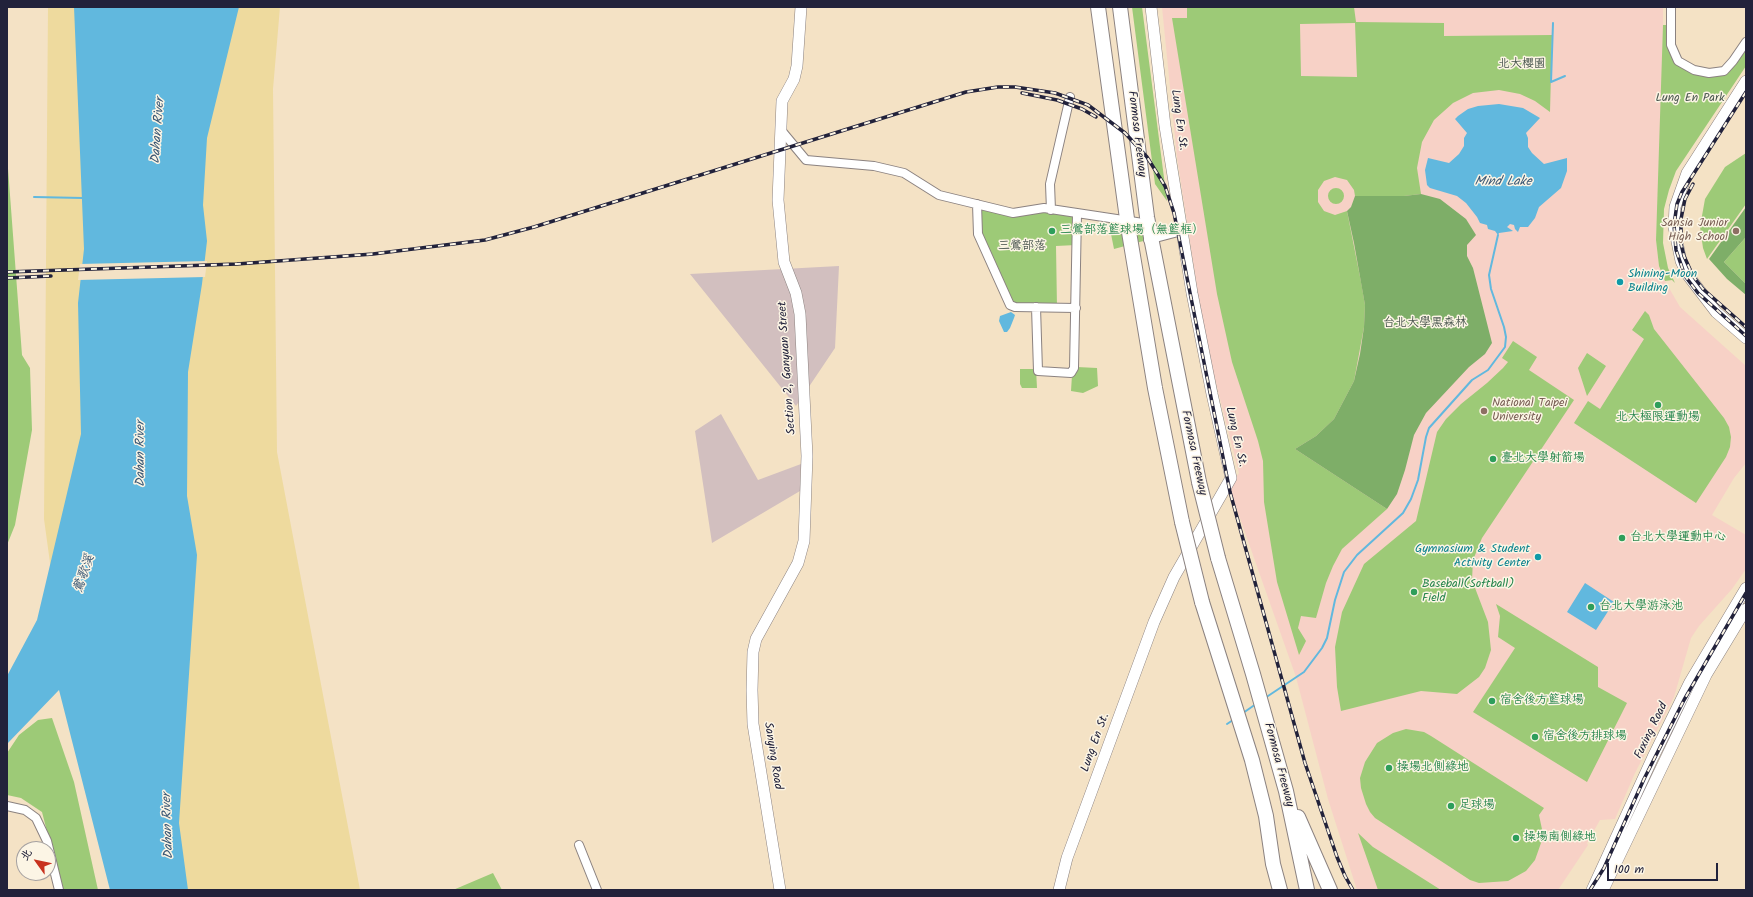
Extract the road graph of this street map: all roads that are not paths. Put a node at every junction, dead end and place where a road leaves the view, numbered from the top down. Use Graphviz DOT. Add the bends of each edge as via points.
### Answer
graph roads {
  1 [pos="801,7"];
  2 [pos="1098,7"];
  3 [pos="1120,7"];
  4 [pos="1151,7"];
  5 [pos="1671,7"];
  6 [pos="1746,42"];
  7 [pos="1746,81"];
  8 [pos="1070,97"];
  9 [pos="781,130"];
  10 [pos="978,204"];
  11 [pos="1051,210"];
  12 [pos="1077,214"];
  13 [pos="1127,221"];
  14 [pos="1182,231"];
  15 [pos="1151,239"];
  16 [pos="1036,307"];
  17 [pos="1076,308"];
  18 [pos="1746,338"];
  19 [pos="1746,588"];
  20 [pos="1746,609"];
  21 [pos="762,627"];
  22 [pos="1286,791"];
  23 [pos="7,806"];
  24 [pos="578,845"];
  25 [pos="1273,864"];
  26 [pos="59,890"];
  27 [pos="597,890"];
  28 [pos="780,890"];
  29 [pos="1059,890"];
  30 [pos="1276,890"];
  31 [pos="1280,890"];
  32 [pos="1307,890"];
  33 [pos="1330,890"];
  34 [pos="1592,890"];
  35 [pos="1603,890"];
  1 -- 9 [label="street, Section 2, Ganyuan Street" via="797,66 782,101"];
  2 -- 13 [label="highway, Formosa Freeway"];
  3 -- 15 [label="highway, Formosa Freeway"];
  4 -- 14 [label="street, Lung En St." via="1165,126"];
  5 -- 6 [label="street" via="1671,45 1678,61 1694,70 1709,73 1724,71"];
  7 -- 18 [label="street" via="1687,173 1675,208 1674,227 1681,261 1687,274 1716,312"];
  8 -- 11 [label="street" via="1050,184"];
  9 -- 10 [label="street" via="806,160 874,166 904,173 939,195"];
  9 -- 21 [label="street, Section 2, Ganyuan Street" via="778,200 783,254 800,314 807,456 805,520 804,541 798,563"];
  10 -- 11 [label="street" via="1013,213 1044,208"];
  10 -- 16 [label="street" via="978,234 1010,305"];
  11 -- 12 [label="street"];
  12 -- 13 [label="street"];
  12 -- 17 [label="street"];
  13 -- 15 [label="street" via="1143,223 1146,240"];
  13 -- 25 [label="highway, Formosa Freeway, bridge" via="1155,388 1182,522 1202,602 1252,760 1266,816"];
  14 -- 15 [label="street"];
  14 -- 29 [label="street, Lung En St." via="1210,386 1231,478 1174,577 1154,622 1067,858"];
  15 -- 22 [label="highway, Formosa Freeway, bridge" via="1199,482 1218,558"];
  16 -- 17 [label="street"];
  16 -- 17 [label="street" via="1038,371 1072,373"];
  19 -- 34 [label="street, Fuxing Road" via="1690,682"];
  20 -- 35 [label="street, Fuxing Road" via="1706,675"];
  21 -- 28 [label="street, Sanying Road" via="753,652 753,724"];
  22 -- 32 [label="highway, Formosa Freeway"];
  22 -- 33 [label="highway"];
  23 -- 26 [label="street" via="25,810 36,818 47,841"];
  24 -- 27 [label="street"];
  25 -- 30 [label="highway"];
  25 -- 31 [label="highway, Formosa Freeway"];
}
